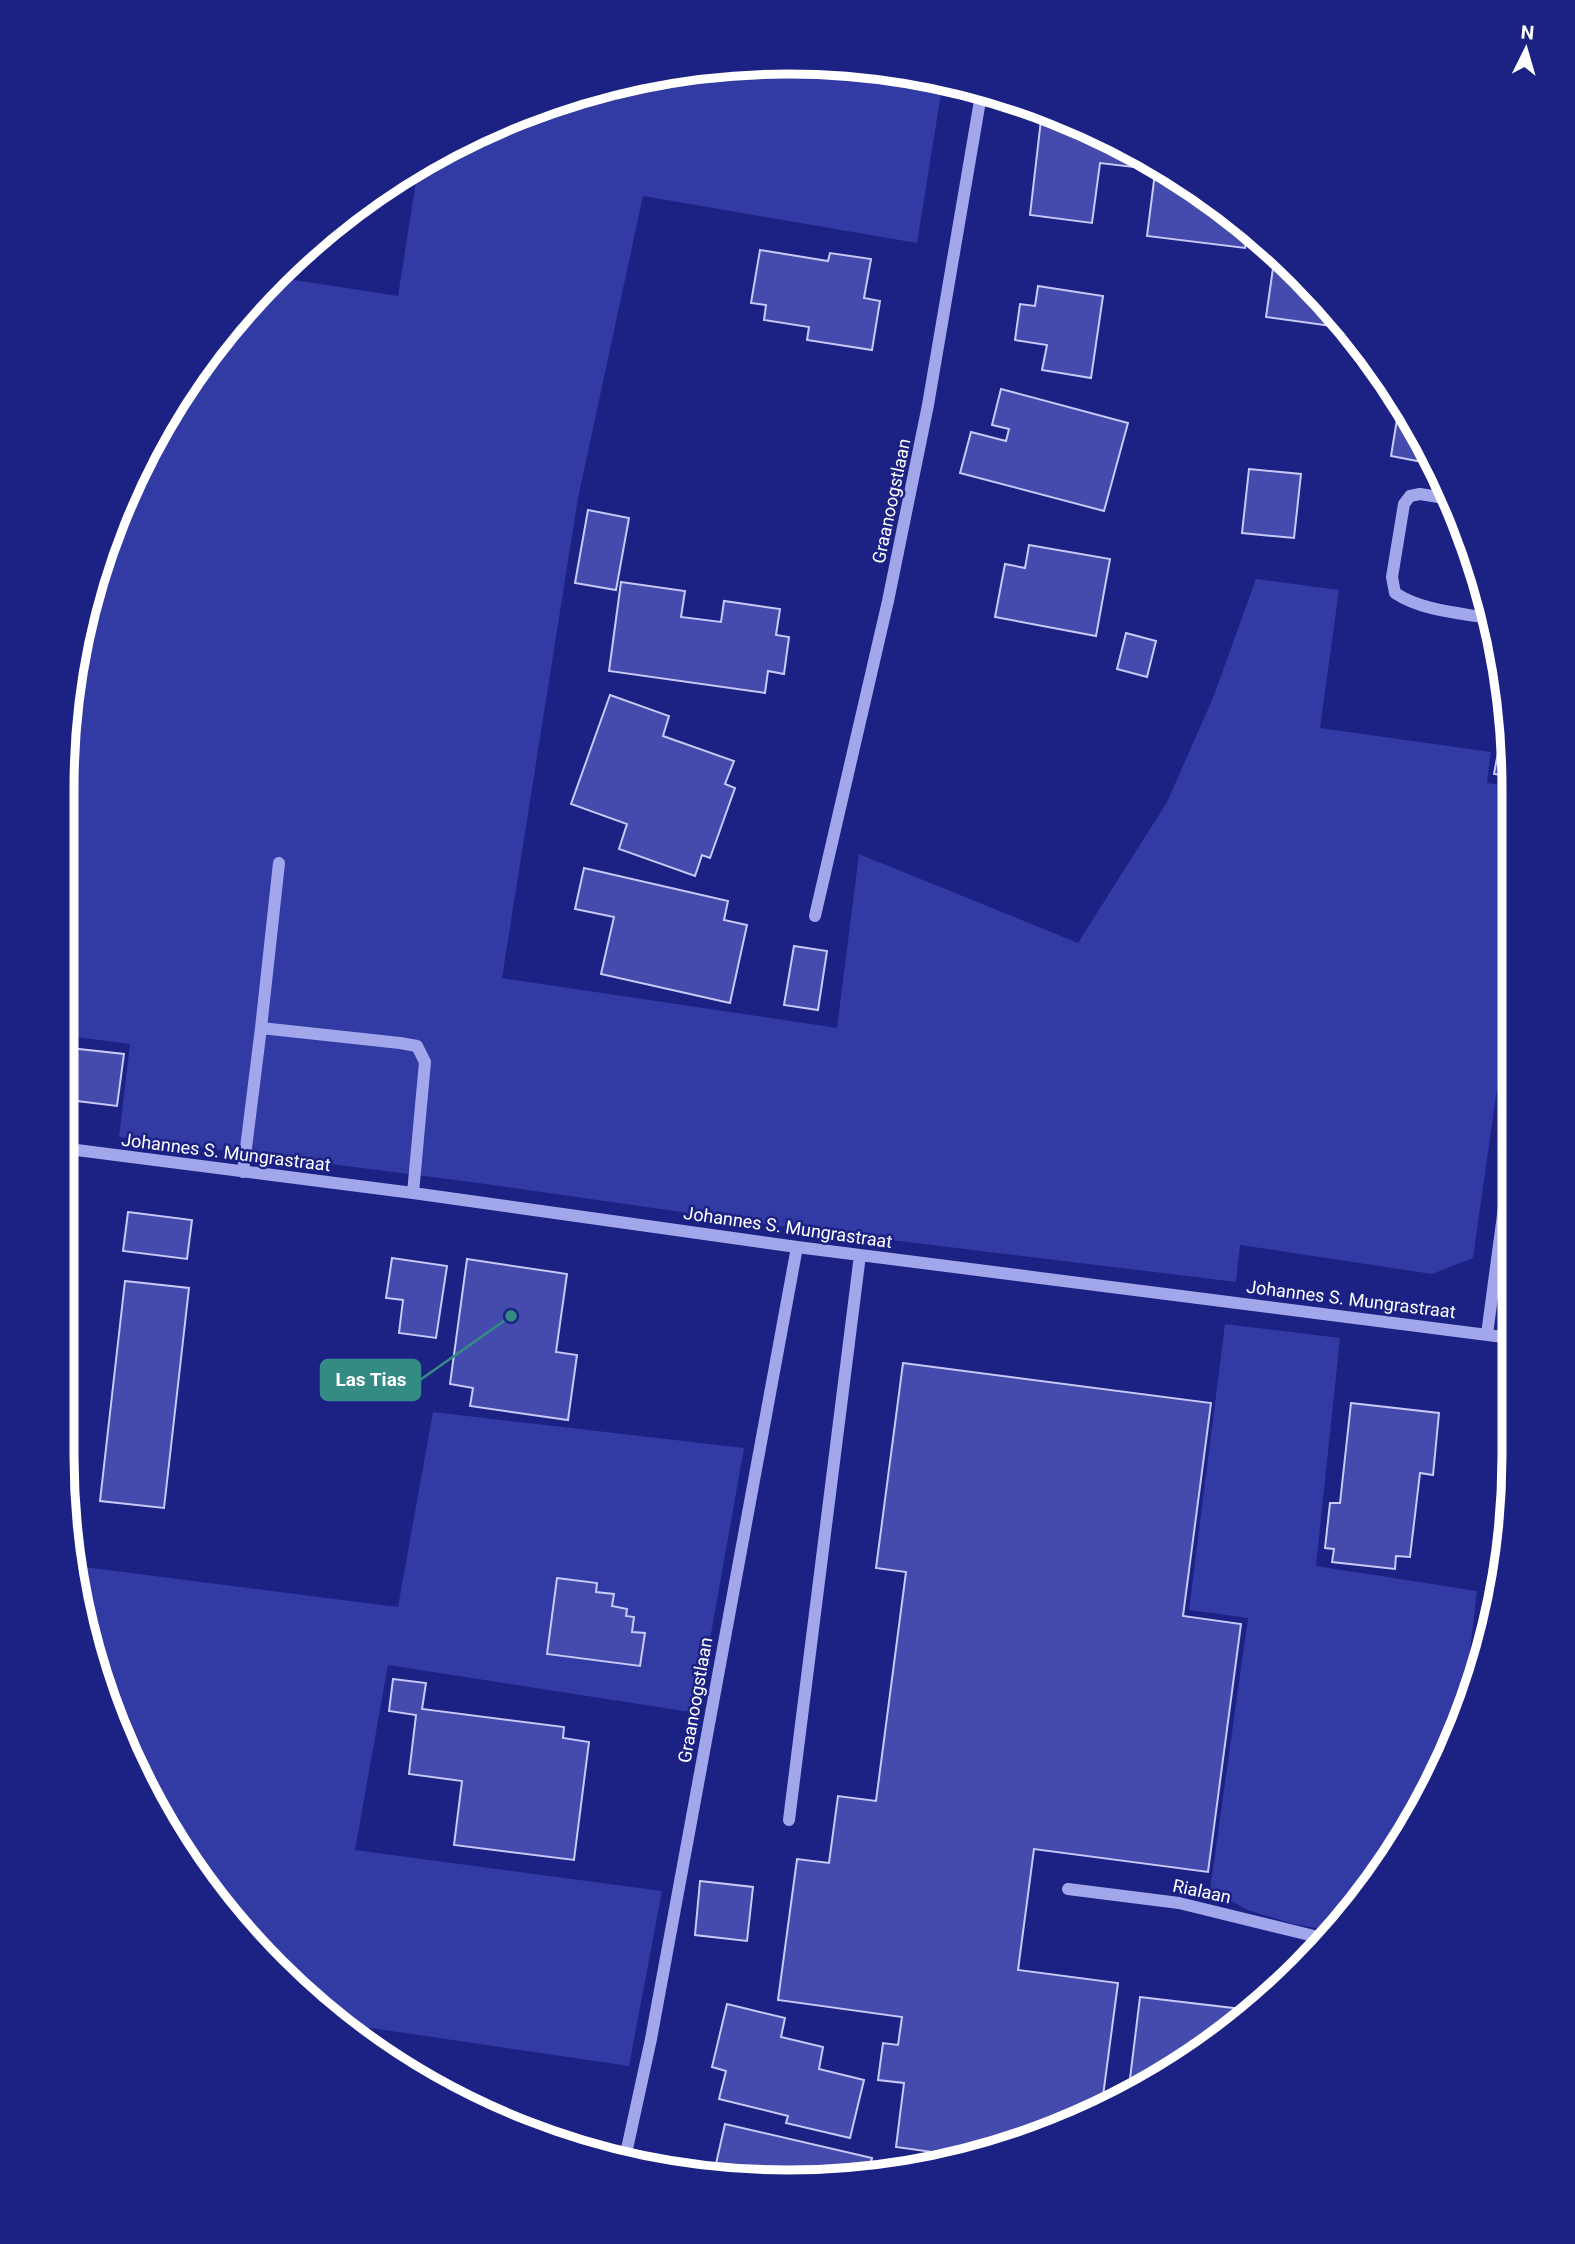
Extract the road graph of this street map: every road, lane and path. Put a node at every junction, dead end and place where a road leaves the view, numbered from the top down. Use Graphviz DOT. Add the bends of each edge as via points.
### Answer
graph roads {
  1 [pos="980,100"];
  2 [pos="1439,497"];
  3 [pos="1480,616"];
  4 [pos="279,863"];
  5 [pos="815,916"];
  6 [pos="261,1028"];
  7 [pos="74,1150"];
  8 [pos="243,1172"];
  9 [pos="413,1193"];
  10 [pos="1502,1222"];
  11 [pos="797,1247"];
  12 [pos="860,1255"];
  13 [pos="1487,1334"];
  14 [pos="1502,1336"];
  15 [pos="789,1820"];
  16 [pos="1068,1889"];
  17 [pos="1315,1936"];
  18 [pos="626,2152"];
  1 -- 5 [label="street, Graanoogstlaan" via="926,419"];
  2 -- 3 [label="street" via="1420,494 1410,496 1404,504 1392,577 1395,593 1405,600"];
  4 -- 6 [label="street"];
  6 -- 8 [label="street"];
  6 -- 9 [label="street" via="417,1046 425,1062"];
  7 -- 8 [label="street, Johannes S. Mungrastraat"];
  8 -- 9 [label="street, Johannes S. Mungrastraat"];
  9 -- 11 [label="street, Johannes S. Mungrastraat"];
  10 -- 13 [label="street"];
  11 -- 12 [label="street, Johannes S. Mungrastraat"];
  11 -- 18 [label="street, Graanoogstlaan"];
  12 -- 13 [label="street, Johannes S. Mungrastraat"];
  12 -- 15 [label="street"];
  13 -- 14 [label="street, Johannes S. Mungrastraat"];
  16 -- 17 [label="street, Rialaan" via="1179,1903"];
}
